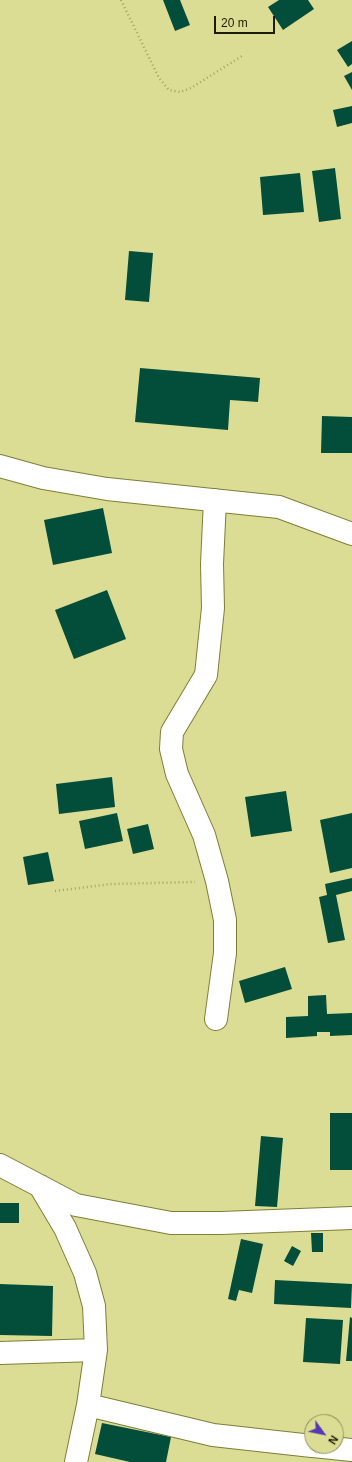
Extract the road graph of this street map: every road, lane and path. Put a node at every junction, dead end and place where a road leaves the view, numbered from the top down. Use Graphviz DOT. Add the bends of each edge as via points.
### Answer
graph roads {
  1 [pos="121,0"];
  2 [pos="242,56"];
  3 [pos="0,466"];
  4 [pos="215,500"];
  5 [pos="352,534"];
  6 [pos="217,881"];
  7 [pos="54,891"];
  8 [pos="216,1019"];
  9 [pos="0,1165"];
  10 [pos="40,1186"];
  11 [pos="352,1218"];
  12 [pos="96,1350"];
  13 [pos="0,1353"];
  14 [pos="88,1405"];
  15 [pos="304,1445"];
  16 [pos="76,1462"];
  1 -- 2 [label="path" via="159,78 169,90 180,92 191,88"];
  3 -- 4 [label="street" via="43,478 107,489"];
  4 -- 5 [label="street" via="279,507"];
  4 -- 6 [label="street" via="213,608 206,675 172,732 171,749 177,774 204,835"];
  6 -- 7 [label="path" via="111,884"];
  6 -- 8 [label="street" via="225,920 225,953"];
  9 -- 10 [label="street"];
  10 -- 11 [label="street" via="76,1205 171,1223"];
  10 -- 12 [label="street" via="65,1228 86,1273 94,1306"];
  12 -- 13 [label="street"];
  12 -- 14 [label="street"];
  14 -- 15 [label="street" via="213,1435"];
  14 -- 16 [label="street"];
}
